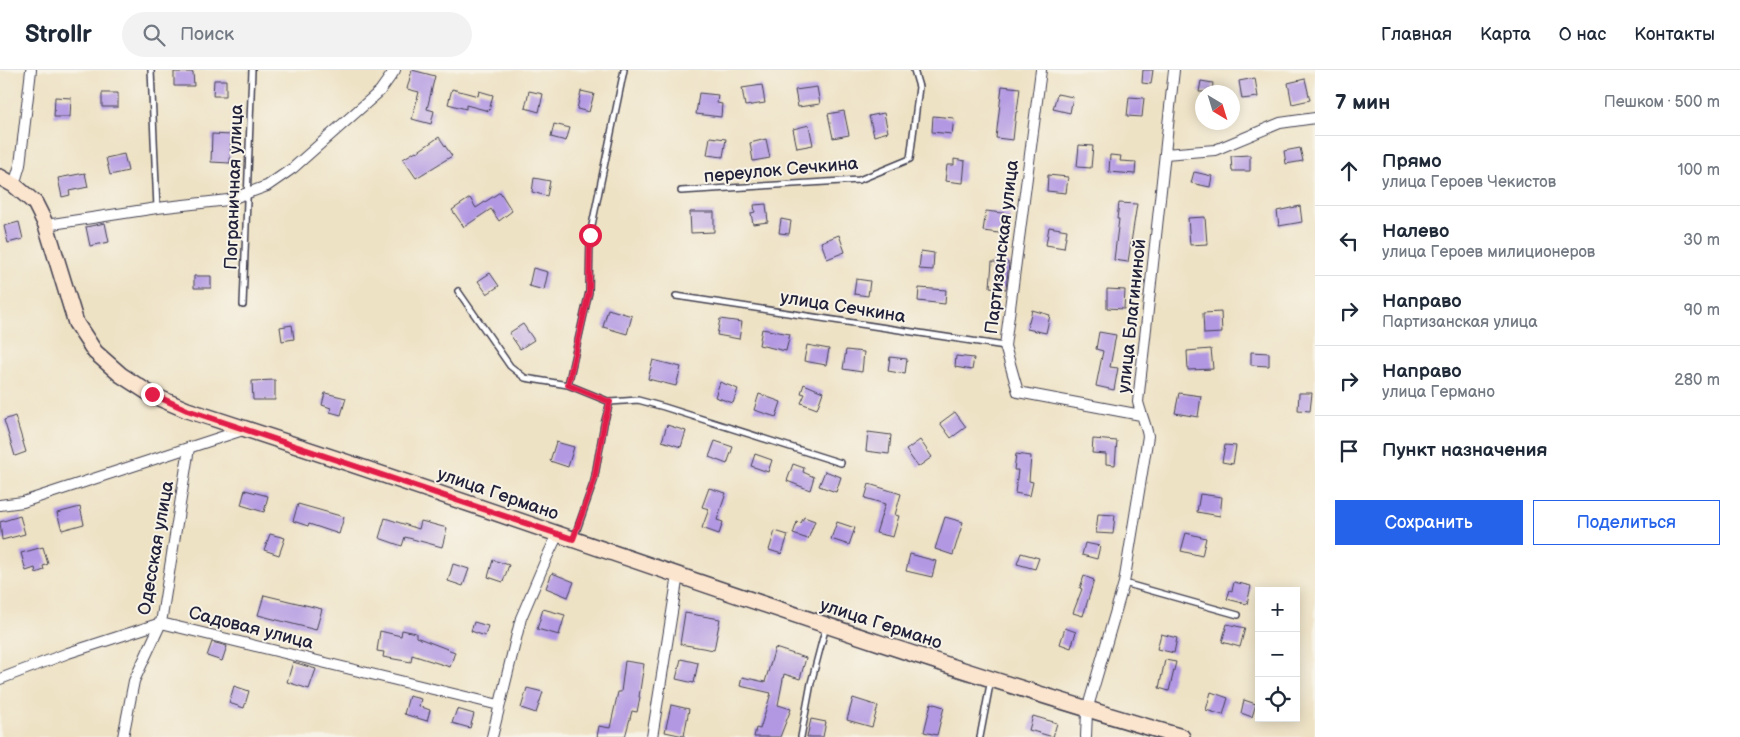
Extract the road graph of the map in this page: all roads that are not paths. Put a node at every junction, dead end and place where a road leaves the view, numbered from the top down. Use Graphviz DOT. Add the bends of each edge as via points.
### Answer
graph roads {
  1 [pos="31,70"];
  2 [pos="150,70"];
  3 [pos="252,70"];
  4 [pos="395,70"];
  5 [pos="624,70"];
  6 [pos="914,70"];
  7 [pos="1041,70"];
  8 [pos="1174,70"];
  9 [pos="1315,118"];
  10 [pos="1165,154"];
  11 [pos="0,177"];
  12 [pos="14,185"];
  13 [pos="681,191"];
  14 [pos="246,194"];
  15 [pos="157,208"];
  16 [pos="46,225"];
  17 [pos="458,290"];
  18 [pos="676,296"];
  19 [pos="243,305"];
  20 [pos="1005,346"];
  21 [pos="568,385"];
  22 [pos="610,402"];
  23 [pos="1141,415"];
  24 [pos="247,429"];
  25 [pos="189,448"];
  26 [pos="841,464"];
  27 [pos="0,505"];
  28 [pos="558,534"];
  29 [pos="573,539"];
  30 [pos="678,575"];
  31 [pos="1124,583"];
  32 [pos="1238,615"];
  33 [pos="161,623"];
  34 [pos="826,626"];
  35 [pos="0,679"];
  36 [pos="991,679"];
  37 [pos="500,705"];
  38 [pos="1087,710"];
  39 [pos="123,737"];
  40 [pos="492,737"];
  41 [pos="652,737"];
  42 [pos="801,737"];
  43 [pos="980,737"];
  44 [pos="1086,737"];
  45 [pos="1182,737"];
  1 -- 12 [label="street" via="20,165"];
  2 -- 15 [label="lane"];
  3 -- 14 [label="lane, Пограничная улица"];
  4 -- 14 [label="street" via="380,91 292,168 267,186"];
  5 -- 21 [label="lane" via="590,235 589,292"];
  6 -- 13 [label="lane, переулок Сечкина" via="918,87 910,159 859,180"];
  7 -- 20 [label="street, Партизанская улица"];
  8 -- 10 [label="street, улица Благининой"];
  9 -- 10 [label="street" via="1280,124 1215,150"];
  10 -- 23 [label="street, улица Благининой" via="1138,402"];
  11 -- 12 [label="main road, улица Германо"];
  12 -- 16 [label="main road, улица Германо" via="35,203"];
  14 -- 15 [label="street" via="228,200"];
  14 -- 19 [label="lane, Пограничная улица"];
  15 -- 16 [label="street"];
  16 -- 24 [label="main road, улица Германо" via="76,324 95,352 121,375 152,394 187,410"];
  17 -- 21 [label="lane" via="510,366 525,378"];
  18 -- 20 [label="lane, улица Сечкина"];
  20 -- 23 [label="street, Партизанская улица" via="1018,392"];
  21 -- 22 [label="lane"];
  22 -- 26 [label="lane" via="638,400"];
  22 -- 29 [label="lane" via="594,481"];
  23 -- 31 [label="street, улица Благининой" via="1148,436"];
  24 -- 25 [label="street"];
  24 -- 28 [label="main road, улица Германо"];
  25 -- 27 [label="street" via="23,502"];
  25 -- 33 [label="street, Одесская улица"];
  28 -- 29 [label="main road, улица Германо"];
  28 -- 37 [label="street" via="521,618"];
  29 -- 30 [label="main road, улица Германо"];
  30 -- 34 [label="main road, улица Германо"];
  30 -- 41 [label="street"];
  31 -- 32 [label="lane"];
  31 -- 38 [label="street, улица Благининой"];
  33 -- 35 [label="street, Садовая улица"];
  33 -- 37 [label="street, Садовая улица"];
  33 -- 39 [label="street, Одесская улица" via="134,681"];
  34 -- 36 [label="main road, улица Германо"];
  34 -- 42 [label="lane"];
  36 -- 38 [label="main road, улица Германо"];
  36 -- 43 [label="lane"];
  37 -- 40 [label="street"];
  38 -- 44 [label="street, улица Благининой"];
  38 -- 45 [label="main road, улица Германо"];
}
